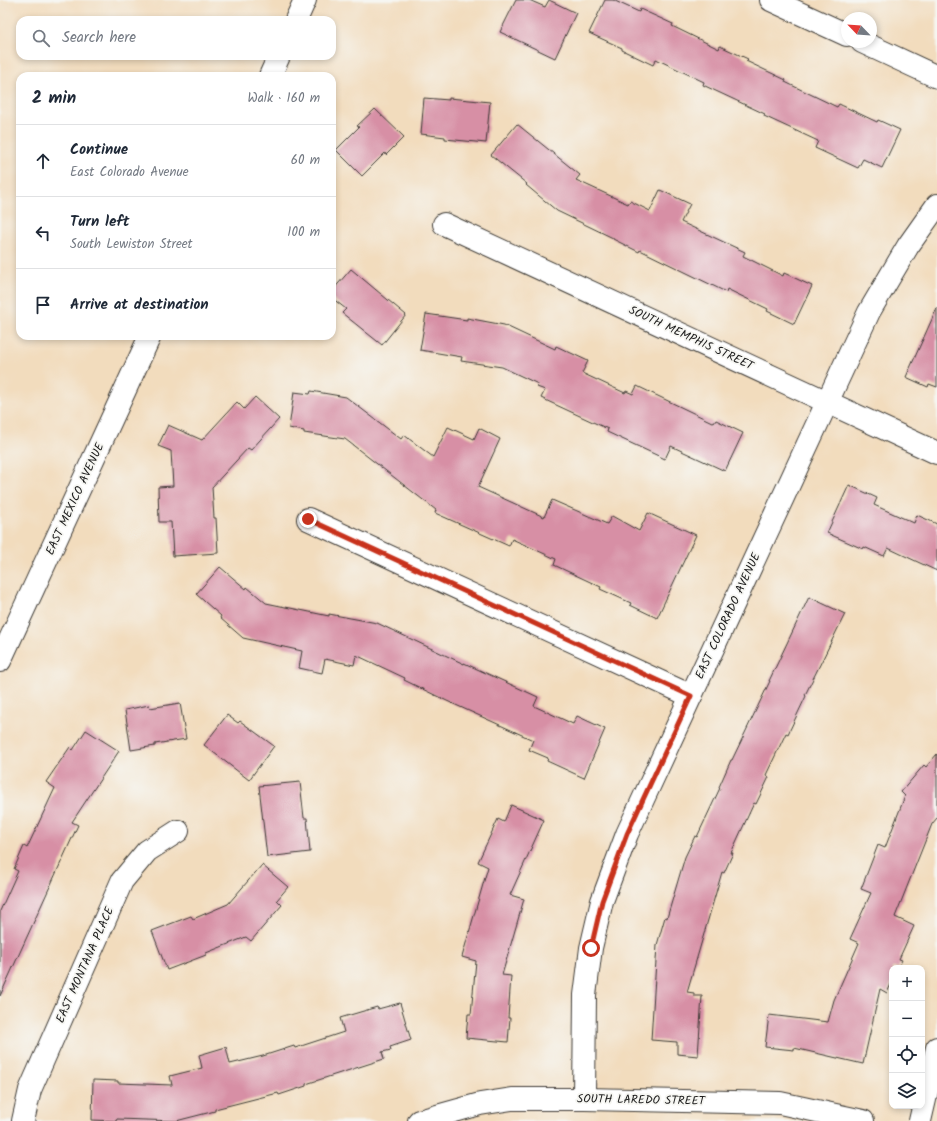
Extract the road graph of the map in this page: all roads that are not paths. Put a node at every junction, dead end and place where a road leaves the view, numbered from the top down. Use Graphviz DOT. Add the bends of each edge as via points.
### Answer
graph roads {
  1 [pos="305,0"];
  2 [pos="771,0"];
  3 [pos="298,16"];
  4 [pos="841,32"];
  5 [pos="875,48"];
  6 [pos="277,60"];
  7 [pos="272,72"];
  8 [pos="937,77"];
  9 [pos="937,204"];
  10 [pos="444,224"];
  11 [pos="148,340"];
  12 [pos="827,402"];
  13 [pos="937,453"];
  14 [pos="308,519"];
  15 [pos="0,661"];
  16 [pos="691,696"];
  17 [pos="178,830"];
  18 [pos="937,1048"];
  19 [pos="584,1099"];
  20 [pos="23,1121"];
  21 [pos="419,1121"];
  22 [pos="863,1121"];
  23 [pos="920,1121"];
  1 -- 3 [label="street"];
  2 -- 4 [label="street"];
  5 -- 8 [label="street"];
  6 -- 7 [label="street"];
  9 -- 12 [label="street, EAST COLORADO AVENUE" via="908,246 870,312"];
  10 -- 12 [label="street, SOUTH MEMPHIS STREET"];
  11 -- 15 [label="street, EAST MEXICO AVENUE"];
  12 -- 13 [label="street, SOUTH MEMPHIS STREET"];
  12 -- 16 [label="street, EAST COLORADO AVENUE"];
  14 -- 16 [label="street"];
  16 -- 19 [label="street, EAST COLORADO AVENUE" via="627,834 602,901 591,948 585,995"];
  17 -- 20 [label="street, EAST MONTANA PLACE" via="148,851 122,881 30,1090"];
  18 -- 23 [label="street"];
  19 -- 21 [label="street, SOUTH LAREDO STREET" via="512,1099 480,1104"];
  19 -- 22 [label="street, SOUTH LAREDO STREET" via="780,1103"];
}
